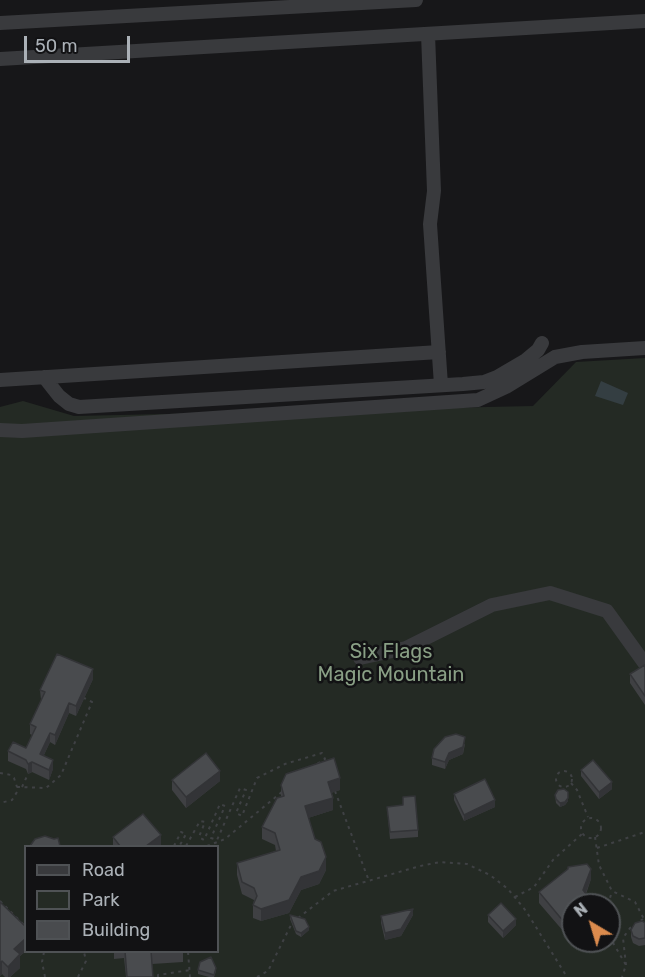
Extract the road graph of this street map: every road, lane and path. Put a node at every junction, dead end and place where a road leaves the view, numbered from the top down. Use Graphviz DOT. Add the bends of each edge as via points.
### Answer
graph roads {
  1 [pos="416,0"];
  2 [pos="645,21"];
  3 [pos="0,23"];
  4 [pos="428,34"];
  5 [pos="0,58"];
  6 [pos="542,343"];
  7 [pos="645,348"];
  8 [pos="439,352"];
  9 [pos="44,377"];
  10 [pos="0,380"];
  11 [pos="441,385"];
  12 [pos="0,430"];
  13 [pos="360,658"];
  14 [pos="645,664"];
  15 [pos="84,698"];
  16 [pos="316,765"];
  17 [pos="0,773"];
  18 [pos="28,774"];
  19 [pos="571,783"];
  20 [pos="333,786"];
  21 [pos="17,787"];
  22 [pos="22,787"];
  23 [pos="290,788"];
  24 [pos="0,803"];
  25 [pos="589,818"];
  26 [pos="645,832"];
  27 [pos="583,833"];
  28 [pos="595,837"];
  29 [pos="174,845"];
  30 [pos="180,845"];
  31 [pos="187,845"];
  32 [pos="210,845"];
  33 [pos="597,848"];
  34 [pos="369,881"];
  35 [pos="612,891"];
  36 [pos="515,897"];
  37 [pos="0,901"];
  38 [pos="644,920"];
  39 [pos="24,925"];
  40 [pos="44,953"];
  41 [pos="84,953"];
  42 [pos="188,953"];
  43 [pos="619,953"];
  44 [pos="626,965"];
  45 [pos="190,970"];
  46 [pos="45,977"];
  47 [pos="78,977"];
  48 [pos="158,977"];
  49 [pos="190,977"];
  50 [pos="257,977"];
  51 [pos="567,977"];
  52 [pos="622,977"];
  1 -- 3 [label="street"];
  2 -- 4 [label="street"];
  4 -- 5 [label="street"];
  4 -- 8 [label="street" via="434,191 430,224"];
  6 -- 11 [label="street" via="525,360 497,377 484,382"];
  7 -- 12 [label="street" via="555,357 478,400"];
  8 -- 9 [label="street"];
  8 -- 11 [label="street"];
  9 -- 10 [label="street"];
  9 -- 11 [label="street" via="59,396 79,407"];
  13 -- 14 [label="street" via="406,648 492,605 550,593 607,611"];
  15 -- 22 [label="path" via="92,702 61,775 46,788"];
  16 -- 31 [label="path" via="325,759 322,753 285,764 257,778 242,816 236,813 246,790 240,788 217,840 211,838 225,806 220,804 204,840 199,837 205,822 200,820"];
  17 -- 21 [label="path" via="11,775"];
  18 -- 22 [label="path"];
  19 -- 19 [label="path" via="567,772 557,776 560,786"];
  19 -- 25 [label="path"];
  20 -- 34 [label="path"];
  21 -- 22 [label="path"];
  21 -- 24 [label="path" via="12,800"];
  23 -- 32 [label="path" via="280,792 225,839"];
  25 -- 27 [label="path" via="582,825"];
  25 -- 28 [label="path" via="600,823 600,833"];
  26 -- 33 [label="path"];
  27 -- 28 [label="path"];
  27 -- 36 [label="path" via="553,860 534,887"];
  28 -- 33 [label="path"];
  29 -- 30 [label="path" via="181,832 186,834"];
  33 -- 35 [label="path" via="599,865"];
  34 -- 36 [label="path" via="440,862 466,864 490,875"];
  34 -- 50 [label="path" via="333,891 292,922 268,971"];
  35 -- 38 [label="path" via="635,902"];
  36 -- 51 [label="path"];
  37 -- 39 [label="path"];
  38 -- 44 [label="path" via="630,928 623,938"];
  40 -- 46 [label="path"];
  41 -- 47 [label="path" via="86,961"];
  42 -- 45 [label="path"];
  43 -- 44 [label="path"];
  44 -- 52 [label="path"];
  45 -- 48 [label="path"];
  45 -- 49 [label="path"];
}
